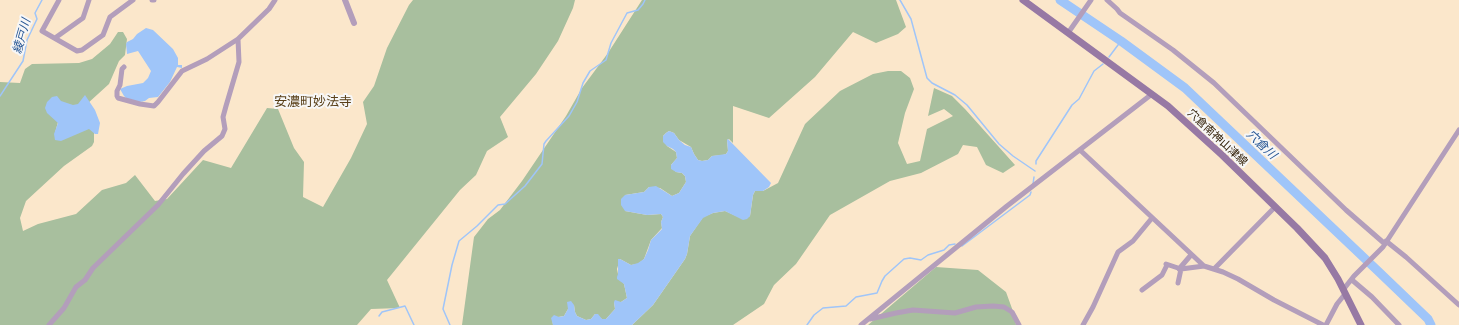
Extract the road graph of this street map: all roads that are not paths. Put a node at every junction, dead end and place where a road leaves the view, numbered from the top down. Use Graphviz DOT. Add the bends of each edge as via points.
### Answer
graph roads {
  1 [pos="59,0"];
  2 [pos="90,0"];
  3 [pos="133,0"];
  4 [pos="274,0"];
  5 [pos="345,0"];
  6 [pos="1023,0"];
  7 [pos="1091,0"];
  8 [pos="1107,0"];
  9 [pos="354,23"];
  10 [pos="1069,31"];
  11 [pos="55,38"];
  12 [pos="238,39"];
  13 [pos="124,66"];
  14 [pos="1152,94"];
  15 [pos="1459,130"];
  16 [pos="1080,150"];
  17 [pos="1275,207"];
  18 [pos="1152,218"];
  19 [pos="1385,244"];
  20 [pos="1191,255"];
  21 [pos="1204,266"];
  22 [pos="1180,269"];
  23 [pos="1214,269"];
  24 [pos="1353,278"];
  25 [pos="1178,283"];
  26 [pos="1142,290"];
  27 [pos="1344,292"];
  28 [pos="1459,305"];
  29 [pos="867,320"];
  30 [pos="49,325"];
  31 [pos="861,325"];
  32 [pos="1019,325"];
  33 [pos="1083,325"];
  34 [pos="1325,325"];
  35 [pos="1360,325"];
  36 [pos="1399,325"];
  1 -- 11 [label="street" via="42,31"];
  2 -- 11 [label="street" via="83,18"];
  3 -- 11 [label="street" via="110,17 103,35 82,50 77,51"];
  4 -- 12 [label="street" via="269,9"];
  5 -- 9 [label="street"];
  6 -- 10 [label="main road, 穴倉南神山津線"];
  7 -- 10 [label="street"];
  8 -- 19 [label="street" via="1120,13 1214,82 1346,210"];
  10 -- 14 [label="main road, 穴倉南神山津線"];
  12 -- 13 [label="street" via="182,71 152,106 120,100 117,89"];
  12 -- 30 [label="street" via="239,62 223,117 225,129 222,136 204,151 158,205 93,268"];
  14 -- 16 [label="street"];
  14 -- 17 [label="main road, 穴倉南神山津線" via="1196,131"];
  15 -- 19 [label="street"];
  16 -- 18 [label="street"];
  16 -- 29 [label="street"];
  17 -- 23 [label="street"];
  17 -- 27 [label="main road, 穴倉南神山津線" via="1326,258"];
  18 -- 20 [label="street"];
  18 -- 33 [label="street" via="1133,241 1118,252"];
  19 -- 24 [label="street"];
  19 -- 28 [label="street" via="1411,262"];
  20 -- 21 [label="street"];
  20 -- 22 [label="street"];
  21 -- 22 [label="street"];
  21 -- 23 [label="street"];
  22 -- 25 [label="street"];
  22 -- 26 [label="street" via="1167,265 1164,273"];
  23 -- 34 [label="street"];
  24 -- 27 [label="street"];
  24 -- 36 [label="street"];
  27 -- 34 [label="street"];
  27 -- 35 [label="main road, 穴倉南神山津線"];
  29 -- 31 [label="street"];
  29 -- 32 [label="street" via="913,310 955,314 976,307 993,306 1004,307 1012,312"];
}
